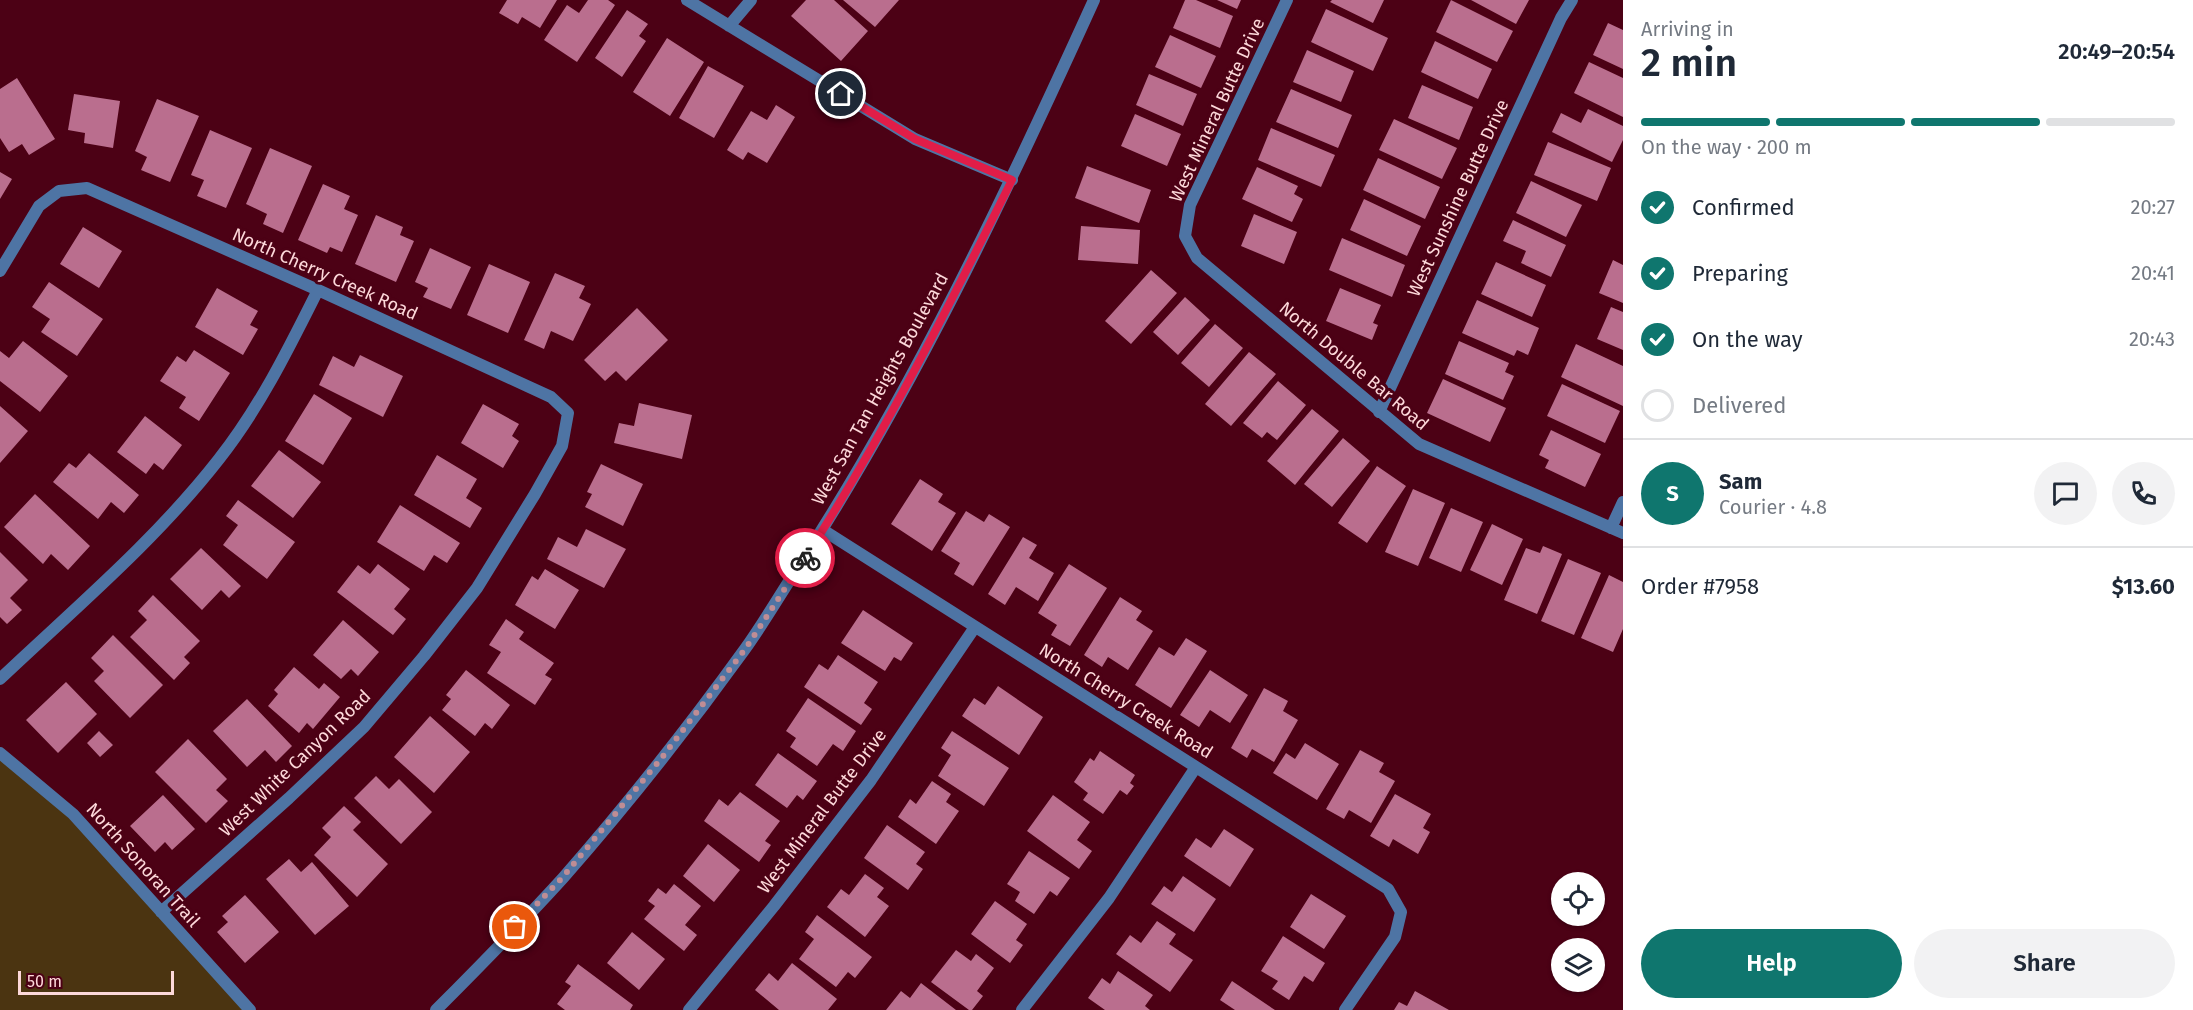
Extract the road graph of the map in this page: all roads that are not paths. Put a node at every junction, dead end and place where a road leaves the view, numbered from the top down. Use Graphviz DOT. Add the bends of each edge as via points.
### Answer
graph roads {
  1 [pos="687,0"];
  2 [pos="752,0"];
  3 [pos="1094,0"];
  4 [pos="1287,0"];
  5 [pos="1572,0"];
  6 [pos="729,26"];
  7 [pos="1012,180"];
  8 [pos="1185,236"];
  9 [pos="0,271"];
  10 [pos="318,290"];
  11 [pos="1379,412"];
  12 [pos="568,413"];
  13 [pos="1623,502"];
  14 [pos="823,530"];
  15 [pos="1617,531"];
  16 [pos="975,627"];
  17 [pos="0,679"];
  18 [pos="0,753"];
  19 [pos="1196,767"];
  20 [pos="161,912"];
  21 [pos="250,1010"];
  22 [pos="436,1010"];
  23 [pos="689,1010"];
  24 [pos="1022,1010"];
  25 [pos="1345,1010"];
  1 -- 6 [label="street"];
  2 -- 6 [label="street"];
  3 -- 7 [label="street, West San Tan Heights Boulevard"];
  4 -- 8 [label="street, West Mineral Butte Drive" via="1190,205"];
  5 -- 11 [label="street, West Sunshine Butte Drive"];
  6 -- 7 [label="street" via="915,139"];
  7 -- 14 [label="street, West San Tan Heights Boulevard" via="939,325"];
  8 -- 11 [label="street, North Double Bar Road" via="1197,258"];
  9 -- 10 [label="street, North Cherry Creek Road" via="39,206 59,191 87,188"];
  10 -- 12 [label="street, North Cherry Creek Road" via="551,397"];
  10 -- 17 [label="street" via="275,374 219,459 143,546"];
  11 -- 15 [label="street, North Double Bar Road" via="1419,444"];
  12 -- 20 [label="street, West White Canyon Road" via="562,446 536,494 477,588 424,656 364,727"];
  13 -- 15 [label="street"];
  14 -- 16 [label="street, North Cherry Creek Road"];
  14 -- 22 [label="street, West San Tan Heights Boulevard" via="746,648 660,760 562,878"];
  16 -- 19 [label="street, North Cherry Creek Road"];
  16 -- 23 [label="street, West Mineral Butte Drive" via="871,780"];
  18 -- 20 [label="street, North Sonoran Trail" via="73,814"];
  19 -- 24 [label="street" via="1109,898"];
  19 -- 25 [label="street, North Cherry Creek Road" via="1388,889 1401,912 1395,937"];
  20 -- 21 [label="street, North Sonoran Trail"];
}
